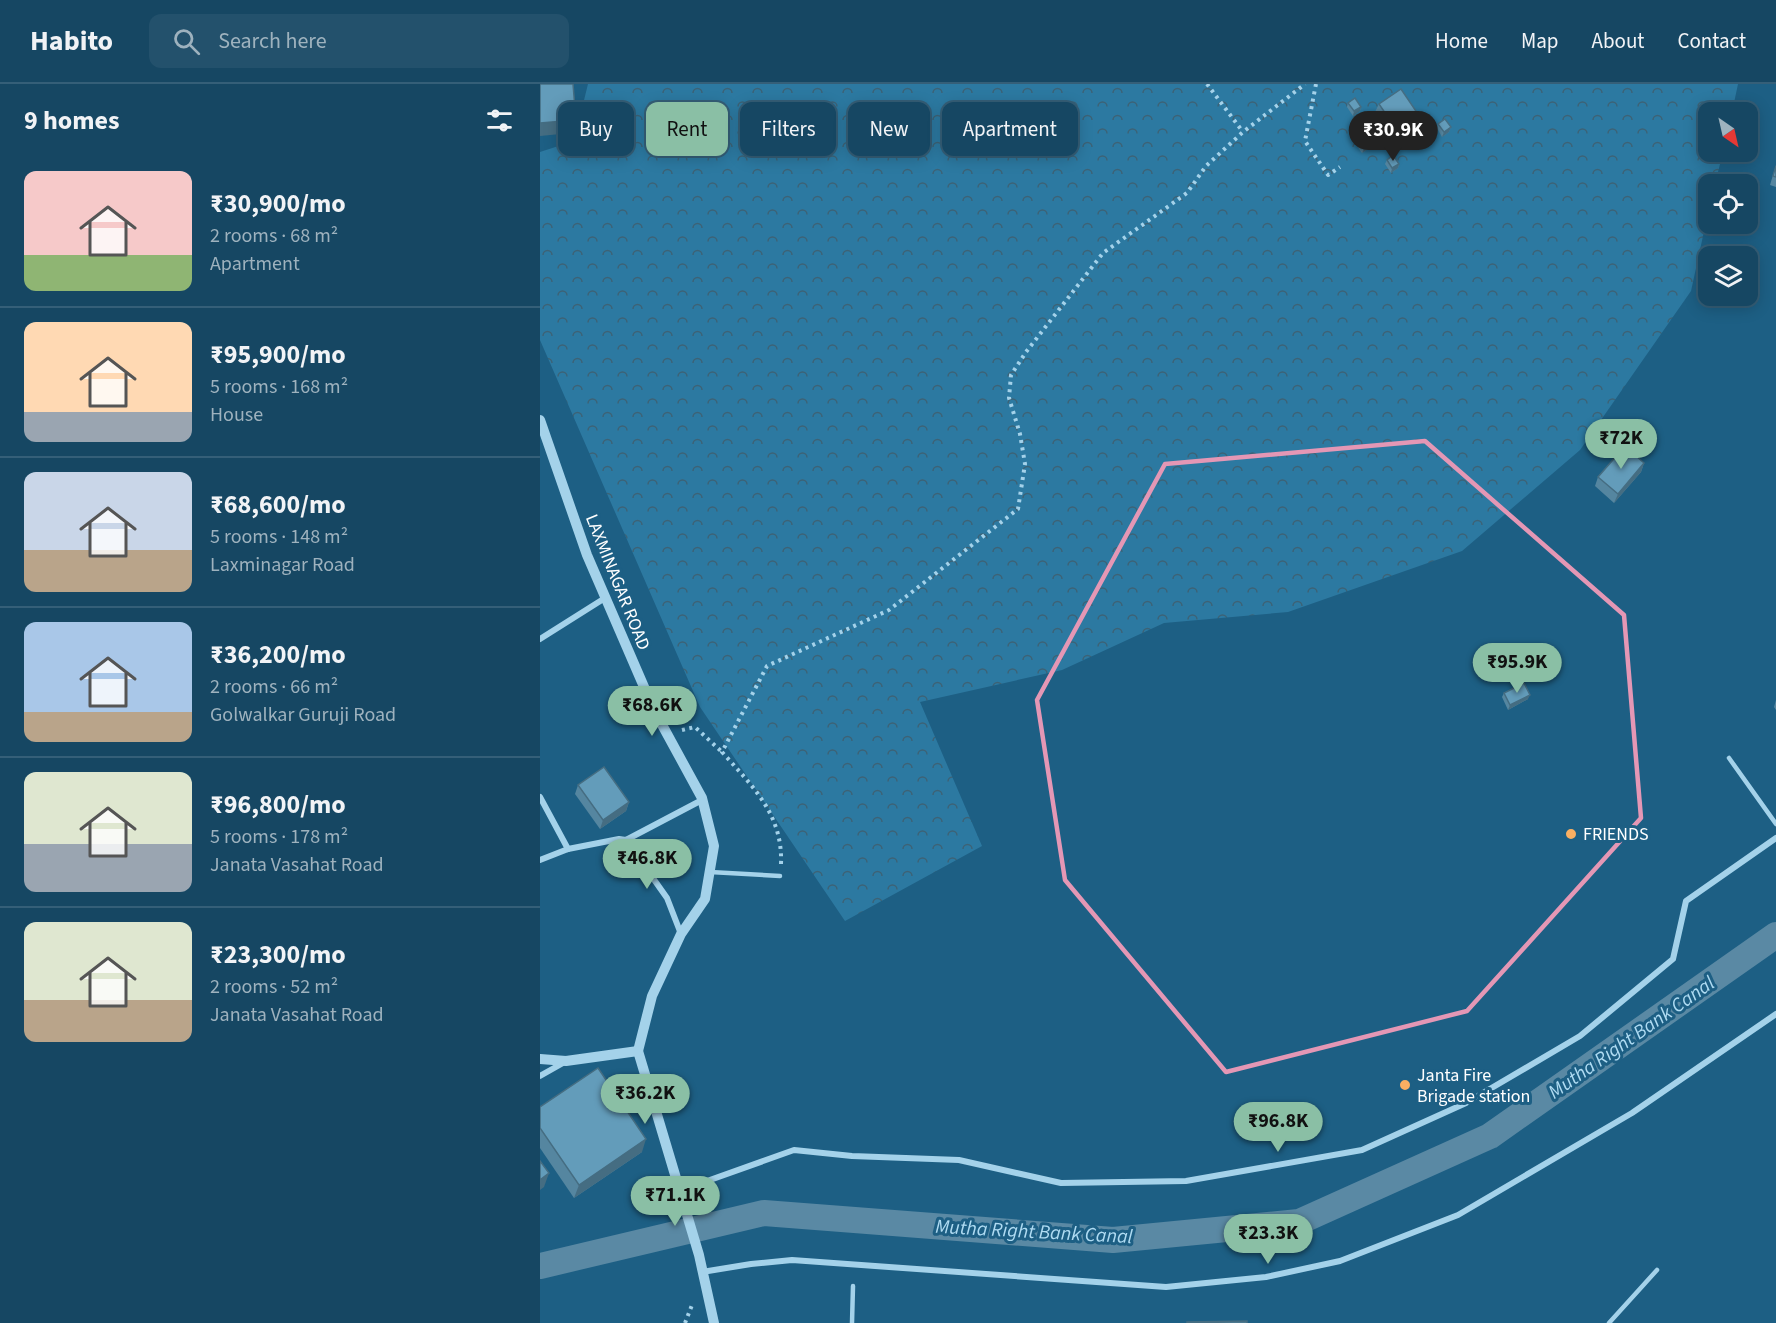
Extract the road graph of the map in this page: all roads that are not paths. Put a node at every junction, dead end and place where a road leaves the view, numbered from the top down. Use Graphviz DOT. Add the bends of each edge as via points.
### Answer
graph roads {
  1 [pos="541,424"];
  2 [pos="605,598"];
  3 [pos="540,639"];
  4 [pos="1729,758"];
  5 [pos="540,797"];
  6 [pos="702,800"];
  7 [pos="1776,824"];
  8 [pos="1776,838"];
  9 [pos="626,840"];
  10 [pos="568,849"];
  11 [pos="540,860"];
  12 [pos="710,872"];
  13 [pos="780,876"];
  14 [pos="681,934"];
  15 [pos="1776,1014"];
  16 [pos="638,1051"];
  17 [pos="540,1059"];
  18 [pos="566,1061"];
  19 [pos="540,1076"];
  20 [pos="679,1191"];
  21 [pos="1657,1270"];
  22 [pos="702,1272"];
  23 [pos="853,1286"];
  24 [pos="714,1323"];
  25 [pos="852,1323"];
  26 [pos="1609,1323"];
  1 -- 2 [label="street, LAXMINAGAR ROAD"];
  2 -- 3 [label="street"];
  2 -- 6 [label="street, LAXMINAGAR ROAD" via="654,710"];
  4 -- 7 [label="lane"];
  5 -- 10 [label="street"];
  6 -- 9 [label="street"];
  6 -- 12 [label="street, LAXMINAGAR ROAD" via="714,846"];
  8 -- 20 [label="street" via="1686,901 1673,959 1580,1036 1466,1103 1362,1150 1186,1182 1061,1183 959,1160 794,1150"];
  9 -- 10 [label="street"];
  9 -- 14 [label="street" via="668,898"];
  10 -- 11 [label="street"];
  12 -- 13 [label="lane"];
  12 -- 14 [label="street, LAXMINAGAR ROAD" via="705,898"];
  14 -- 16 [label="street, LAXMINAGAR ROAD" via="652,996"];
  15 -- 22 [label="street" via="1632,1113 1458,1215 1340,1261 1266,1277 1166,1287 792,1260"];
  16 -- 18 [label="street"];
  16 -- 20 [label="street"];
  17 -- 18 [label="street"];
  18 -- 19 [label="street"];
  20 -- 22 [label="street"];
  21 -- 26 [label="lane"];
  22 -- 24 [label="street"];
  23 -- 25 [label="lane"];
}
